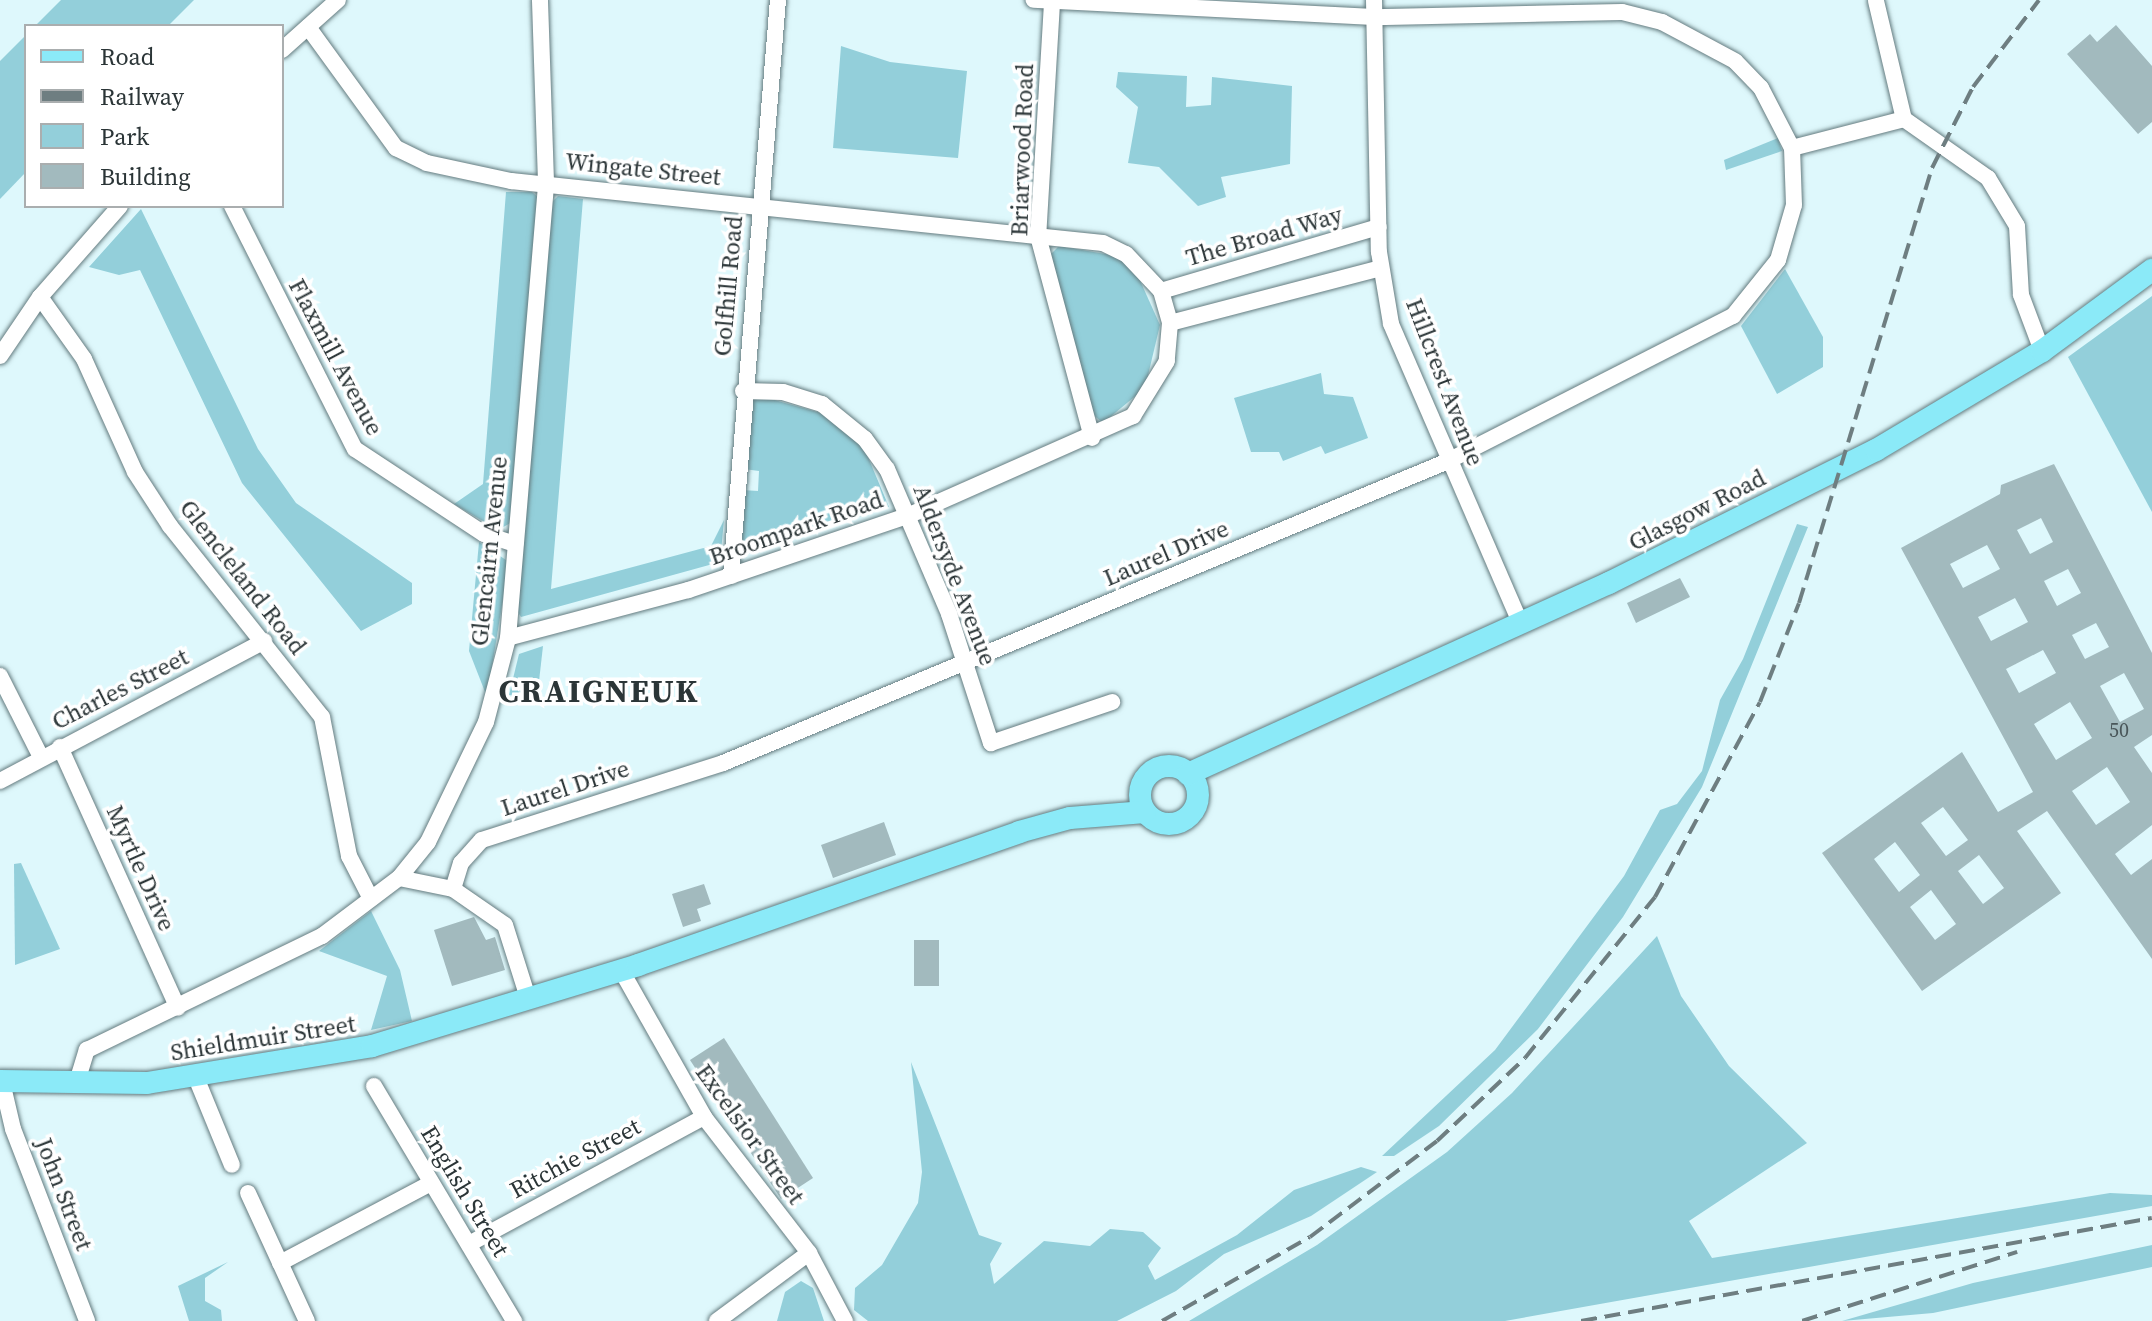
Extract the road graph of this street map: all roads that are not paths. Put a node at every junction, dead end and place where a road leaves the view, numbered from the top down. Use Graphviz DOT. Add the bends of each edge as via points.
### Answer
graph roads {
  1 [pos="338,0"];
  2 [pos="540,0"];
  3 [pos="778,0"];
  4 [pos="1033,0"];
  5 [pos="1876,1"];
  6 [pos="1052,3"];
  7 [pos="1374,8"];
  8 [pos="308,27"];
  9 [pos="284,48"];
  10 [pos="1904,119"];
  11 [pos="1792,148"];
  12 [pos="546,182"];
  13 [pos="758,206"];
  14 [pos="118,208"];
  15 [pos="233,208"];
  16 [pos="1379,227"];
  17 [pos="1038,236"];
  18 [pos="1381,268"];
  19 [pos="2152,270"];
  20 [pos="1161,291"];
  21 [pos="40,297"];
  22 [pos="1170,323"];
  23 [pos="2042,351"];
  24 [pos="0,356"];
  25 [pos="743,391"];
  26 [pos="1092,438"];
  27 [pos="1448,461"];
  28 [pos="910,515"];
  29 [pos="515,544"];
  30 [pos="731,576"];
  31 [pos="1521,624"];
  32 [pos="508,638"];
  33 [pos="264,641"];
  34 [pos="966,663"];
  35 [pos="0,676"];
  36 [pos="1112,702"];
  37 [pos="60,747"];
  38 [pos="41,757"];
  39 [pos="0,781"];
  40 [pos="1192,781"];
  41 [pos="1142,805"];
  42 [pos="399,878"];
  43 [pos="453,889"];
  44 [pos="371,899"];
  45 [pos="621,970"];
  46 [pos="528,998"];
  47 [pos="178,1008"];
  48 [pos="195,1075"];
  49 [pos="1,1082"];
  50 [pos="76,1085"];
  51 [pos="374,1086"];
  52 [pos="704,1117"];
  53 [pos="232,1165"];
  54 [pos="431,1183"];
  55 [pos="248,1193"];
  56 [pos="469,1244"];
  57 [pos="809,1253"];
  58 [pos="280,1263"];
  59 [pos="87,1321"];
  60 [pos="307,1321"];
  61 [pos="514,1321"];
  62 [pos="717,1321"];
  63 [pos="845,1321"];
  1 -- 8 [label="street"];
  2 -- 12 [label="street, Glencairn Avenue"];
  3 -- 13 [label="street, Golfhill Road"];
  4 -- 6 [label="street"];
  5 -- 10 [label="street"];
  6 -- 7 [label="street"];
  6 -- 17 [label="street, Briarwood Road"];
  7 -- 11 [label="street" via="1622,12 1662,22 1735,61 1761,88"];
  7 -- 16 [label="street, Hillcrest Avenue"];
  8 -- 9 [label="street"];
  8 -- 12 [label="street, Wingate Street" via="396,148 411,158 470,175"];
  10 -- 11 [label="street"];
  10 -- 23 [label="street" via="1988,178 2010,206 2021,295"];
  11 -- 27 [label="street, Laurel Drive" via="1794,205 1778,260 1733,316"];
  12 -- 13 [label="street, Wingate Street"];
  12 -- 29 [label="street, Glencairn Avenue"];
  13 -- 17 [label="street, Wingate Street"];
  13 -- 25 [label="street, Golfhill Road"];
  14 -- 21 [label="street"];
  15 -- 29 [label="street, Flaxmill Avenue" via="355,449 484,534"];
  16 -- 18 [label="street, Hillcrest Avenue"];
  16 -- 20 [label="street, The Broad Way"];
  17 -- 20 [label="street, The Broad Way" via="1103,243 1126,254"];
  17 -- 26 [label="street, Briarwood Road"];
  18 -- 22 [label="street"];
  18 -- 27 [label="street, Hillcrest Avenue" via="1391,324"];
  19 -- 23 [label="main road, Glasgow Road"];
  20 -- 22 [label="street, The Broad Way"];
  21 -- 24 [label="street"];
  21 -- 33 [label="street, Glencleland Road" via="84,359 135,472 170,526"];
  22 -- 26 [label="street, The Broad Way" via="1167,361 1152,393 1133,416"];
  23 -- 31 [label="main road, Glasgow Road" via="1876,450"];
  25 -- 28 [label="street, Aldersyde Avenue" via="783,392 845,419 887,469"];
  25 -- 30 [label="street, Golfhill Road"];
  26 -- 28 [label="street, Broompark Road"];
  27 -- 31 [label="street, Hillcrest Avenue"];
  27 -- 34 [label="street, Laurel Drive"];
  28 -- 30 [label="street, Broompark Road"];
  28 -- 34 [label="street, Aldersyde Avenue"];
  29 -- 32 [label="street, Glencairn Avenue"];
  30 -- 32 [label="street, Broompark Road"];
  31 -- 40 [label="main road, Glasgow Road" via="1238,747"];
  32 -- 42 [label="street, Glencairn Avenue" via="486,722 428,842"];
  33 -- 37 [label="street, Charles Street"];
  33 -- 44 [label="street, Glencleland Road" via="322,717 349,856"];
  34 -- 36 [label="street, Aldersyde Avenue" via="991,743"];
  34 -- 43 [label="street, Laurel Drive" via="723,763 482,840 461,863"];
  35 -- 38 [label="street"];
  37 -- 38 [label="street, Charles Street"];
  37 -- 47 [label="street, Myrtle Drive"];
  38 -- 39 [label="street, Charles Street"];
  40 -- 41 [label="main road" via="1172,766 1155,769 1143,781"];
  40 -- 41 [label="main road" via="1195,808 1182,821 1166,824"];
  41 -- 45 [label="main road, Shieldmuir Street" via="1019,832"];
  42 -- 43 [label="street"];
  42 -- 44 [label="street, Glencairn Avenue"];
  43 -- 46 [label="street" via="505,925"];
  44 -- 47 [label="street, Glencairn Avenue" via="322,936"];
  45 -- 46 [label="main road, Shieldmuir Street"];
  45 -- 52 [label="street, Excelsior Street"];
  46 -- 48 [label="main road, Shieldmuir Street" via="372,1046"];
  47 -- 50 [label="street, Glencairn Avenue" via="87,1050"];
  48 -- 50 [label="main road, Shieldmuir Street"];
  48 -- 53 [label="street"];
  49 -- 50 [label="main road, Shieldmuir Street"];
  49 -- 59 [label="street, John Street" via="4,1103"];
  51 -- 54 [label="street, English Street"];
  52 -- 56 [label="street, Ritchie Street"];
  52 -- 57 [label="street, Excelsior Street"];
  54 -- 56 [label="street, English Street"];
  54 -- 58 [label="street"];
  55 -- 58 [label="street"];
  56 -- 61 [label="street, English Street"];
  57 -- 62 [label="street"];
  57 -- 63 [label="street, Excelsior Street"];
  58 -- 60 [label="street"];
}
